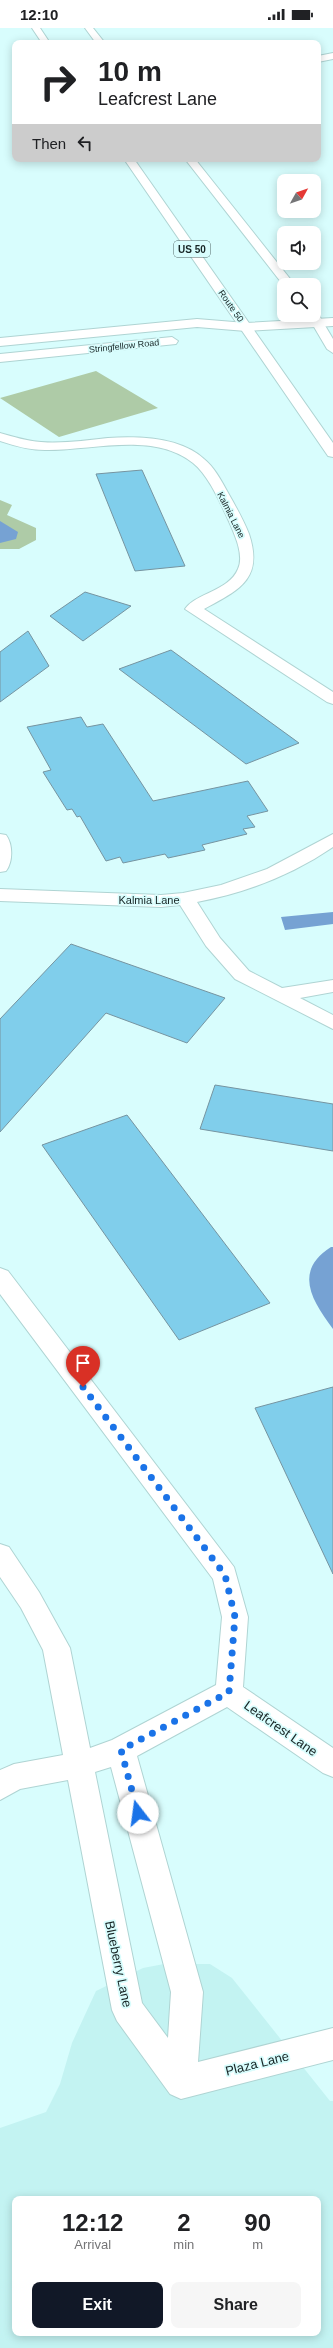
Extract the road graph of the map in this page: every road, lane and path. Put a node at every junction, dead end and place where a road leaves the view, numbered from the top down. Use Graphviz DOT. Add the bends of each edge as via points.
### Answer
graph roads {
  1 [pos="36,28"];
  2 [pos="89,28"];
  3 [pos="44,40"];
  4 [pos="99,40"];
  5 [pos="333,56"];
  6 [pos="321,58"];
  7 [pos="131,162"];
  8 [pos="192,162"];
  9 [pos="284,278"];
  10 [pos="321,320"];
  11 [pos="290,322"];
  12 [pos="317,322"];
  13 [pos="333,322"];
  14 [pos="246,327"];
  15 [pos="208,337"];
  16 [pos="187,339"];
  17 [pos="0,342"];
  18 [pos="333,349"];
  19 [pos="0,358"];
  20 [pos="0,437"];
  21 [pos="333,453"];
  22 [pos="333,699"];
  23 [pos="0,839"];
  24 [pos="333,839"];
  25 [pos="0,867"];
  26 [pos="0,895"];
  27 [pos="186,900"];
  28 [pos="333,986"];
  29 [pos="278,995"];
  30 [pos="333,1022"];
  31 [pos="0,1277"];
  32 [pos="0,1555"];
  33 [pos="229,1692"];
  34 [pos="121,1750"];
  35 [pos="333,1764"];
  36 [pos="79,1765"];
  37 [pos="0,1787"];
  38 [pos="333,2044"];
  39 [pos="181,2083"];
  1 -- 3 [label="main road"];
  2 -- 4 [label="main road"];
  5 -- 6 [label="main road"];
  7 -- 14 [label="main road, Route 50 / US 50"];
  8 -- 9 [label="main road"];
  10 -- 13 [label="main road, Stringfellow Road"];
  11 -- 14 [label="main road, Stringfellow Road"];
  12 -- 18 [label="main road"];
  14 -- 15 [label="main road, Stringfellow Road"];
  14 -- 17 [label="main road, Stringfellow Road" via="197,323"];
  14 -- 21 [label="main road, Route 50 / US 50"];
  16 -- 19 [label="main road, Stringfellow Road"];
  20 -- 22 [label="main road, Kalmia Lane" via="25,445 51,447 141,441 191,455 201,463 238,524 248,557 247,568 233,585 194,610"];
  23 -- 25 [label="main road"];
  24 -- 27 [label="main road, Kalmia Lane" via="287,867 260,878"];
  26 -- 27 [label="main road, Kalmia Lane"];
  27 -- 29 [label="main road" via="213,942 242,974"];
  28 -- 29 [label="main road"];
  29 -- 30 [label="main road"];
  31 -- 33 [label="main road" via="225,1575 235,1617"];
  32 -- 36 [label="main road, Blueberry Lane" via="30,1600 56,1648"];
  33 -- 34 [label="main road"];
  33 -- 35 [label="main road, Leafcrest Lane"];
  34 -- 36 [label="main road"];
  34 -- 39 [label="main road" via="187,1992"];
  36 -- 37 [label="main road" via="14,1777"];
  36 -- 39 [label="main road, Blueberry Lane" via="128,2010"];
  38 -- 39 [label="main road, Plaza Lane"];
}
